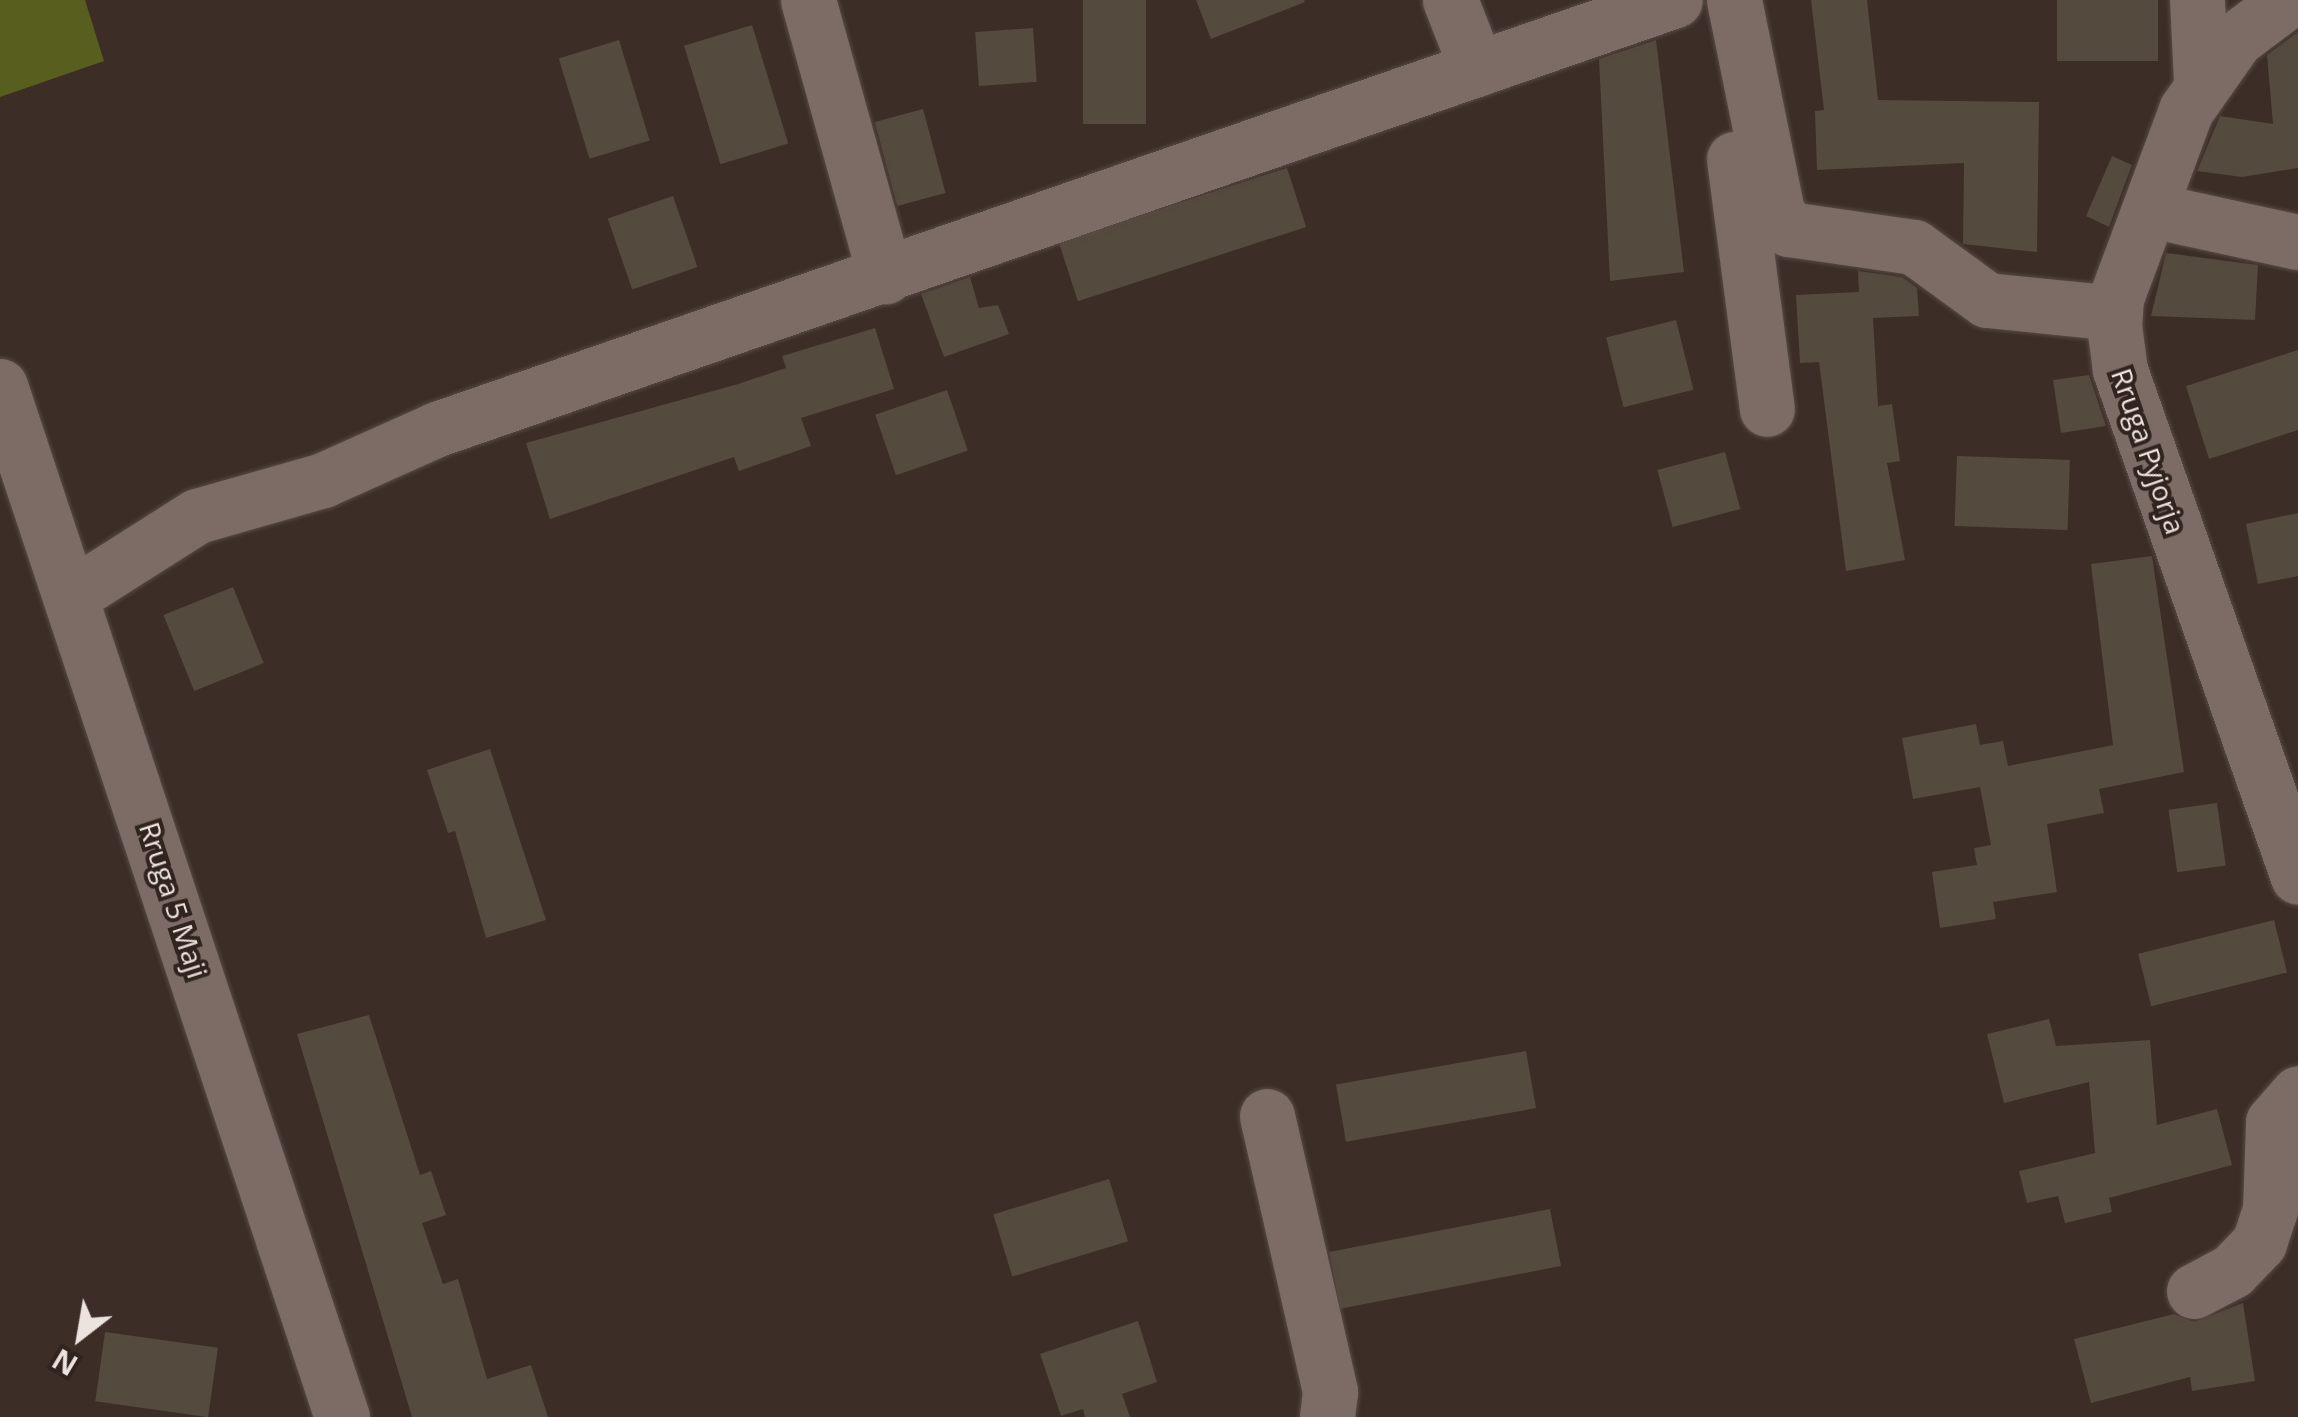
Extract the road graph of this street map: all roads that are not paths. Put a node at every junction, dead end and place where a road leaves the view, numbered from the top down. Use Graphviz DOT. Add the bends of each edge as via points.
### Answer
graph roads {
  1 [pos="808,0"];
  2 [pos="1450,0"];
  3 [pos="1675,0"];
  4 [pos="1704,0"];
  5 [pos="1734,0"];
  6 [pos="2198,0"];
  7 [pos="2288,0"];
  8 [pos="1477,69"];
  9 [pos="2201,81"];
  10 [pos="2151,210"];
  11 [pos="2298,242"];
  12 [pos="885,276"];
  13 [pos="2114,313"];
  14 [pos="0,386"];
  15 [pos="1767,409"];
  16 [pos="74,594"];
  17 [pos="2298,878"];
  18 [pos="2298,1093"];
  19 [pos="1267,1116"];
  20 [pos="2194,1292"];
  21 [pos="342,1417"];
  22 [pos="1328,1417"];
  1 -- 12 [label="street"];
  2 -- 8 [label="street"];
  3 -- 8 [label="street"];
  4 -- 15 [label="street"];
  5 -- 13 [label="street" via="1778,212 1790,229 1914,248 1987,300"];
  6 -- 9 [label="street"];
  7 -- 9 [label="street, Rruga Pyjorja" via="2236,40"];
  8 -- 12 [label="street"];
  9 -- 10 [label="street, Rruga Pyjorja"];
  10 -- 11 [label="street"];
  10 -- 13 [label="street, Rruga Pyjorja"];
  12 -- 16 [label="street" via="437,429 323,480 197,516"];
  13 -- 17 [label="street, Rruga Pyjorja" via="2120,370"];
  14 -- 16 [label="street, Rruga 5 Maji"];
  16 -- 21 [label="street, Rruga 5 Maji"];
  18 -- 20 [label="street" via="2272,1122 2270,1210 2259,1242 2232,1270"];
  19 -- 22 [label="street" via="1330,1392"];
}
